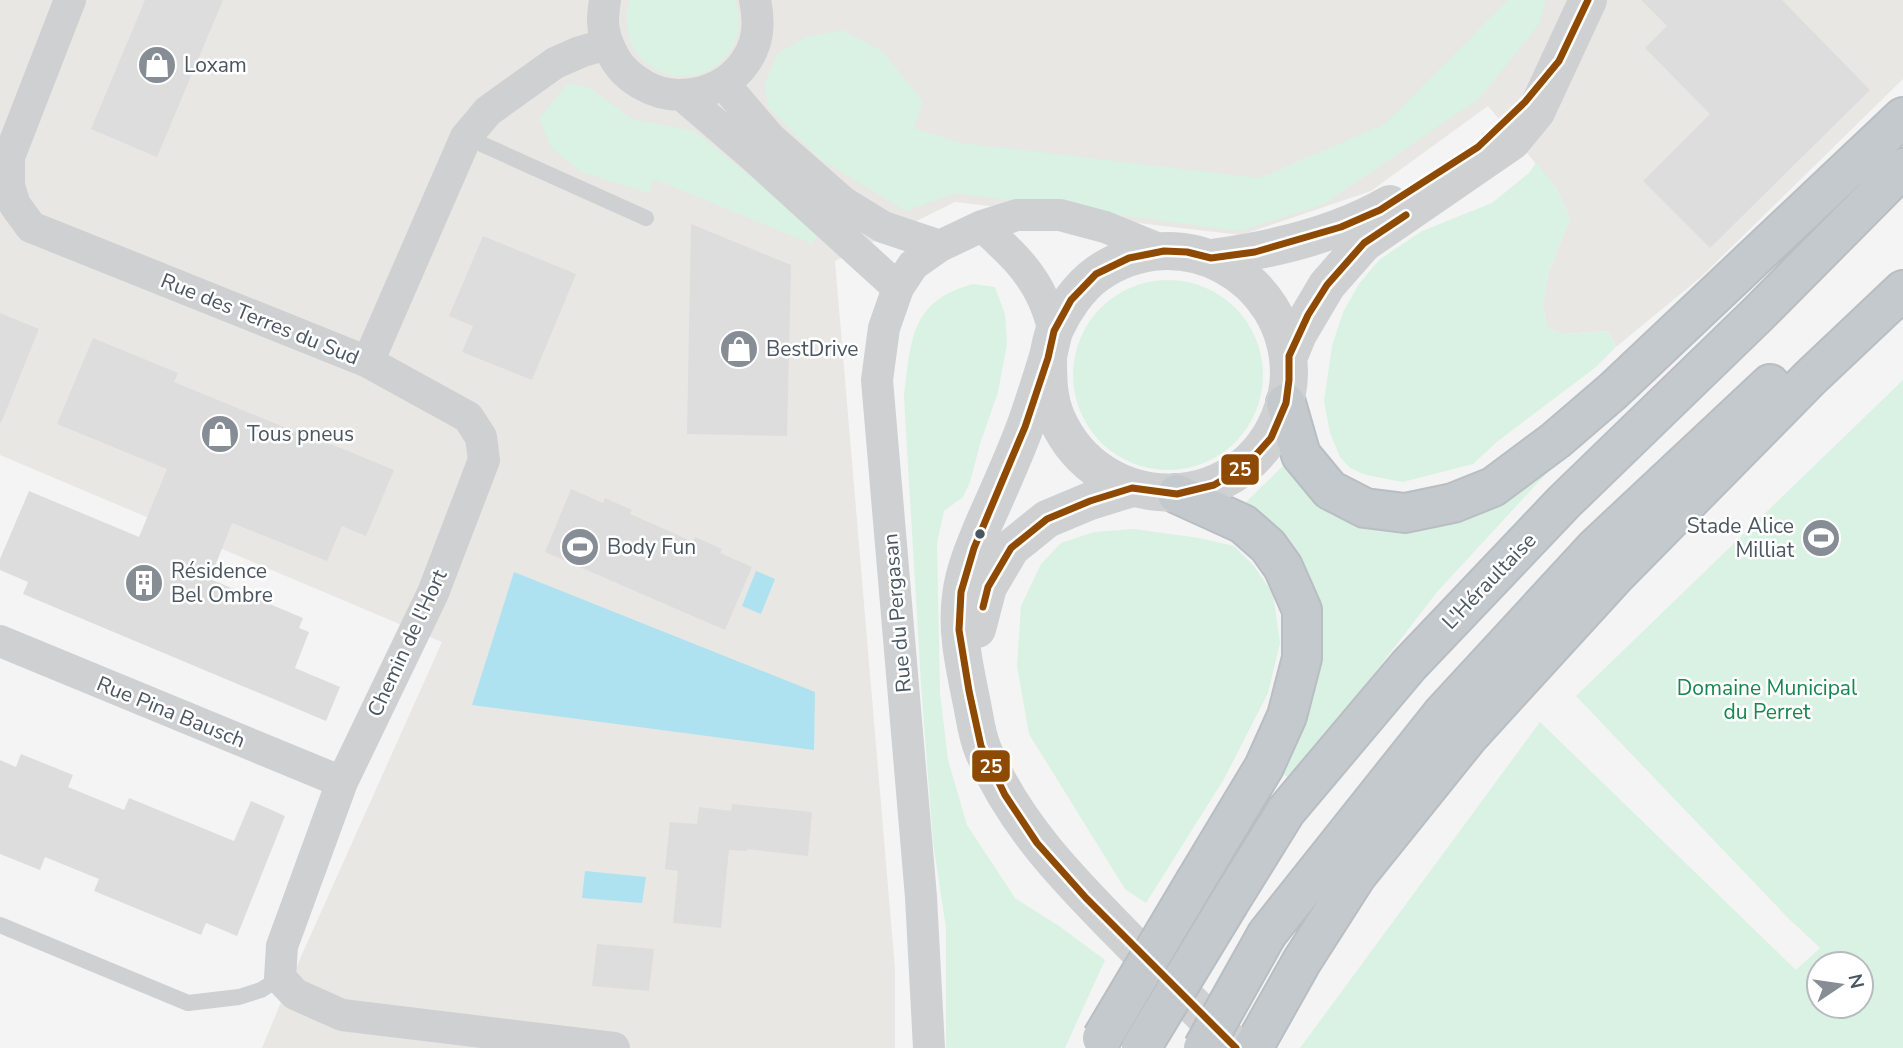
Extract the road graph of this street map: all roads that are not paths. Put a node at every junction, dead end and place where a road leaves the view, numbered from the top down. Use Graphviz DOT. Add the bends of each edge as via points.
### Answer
graph roads {
  1 [pos="70,0"];
  2 [pos="605,0"];
  3 [pos="755,0"];
  4 [pos="1588,0"];
  5 [pos="607,44"];
  6 [pos="1559,61"];
  7 [pos="723,83"];
  8 [pos="682,95"];
  9 [pos="1903,117"];
  10 [pos="466,137"];
  11 [pos="1903,168"];
  12 [pos="5,186"];
  13 [pos="646,218"];
  14 [pos="982,226"];
  15 [pos="940,246"];
  16 [pos="1164,251"];
  17 [pos="1211,258"];
  18 [pos="1903,267"];
  19 [pos="898,288"];
  20 [pos="1903,290"];
  21 [pos="1051,344"];
  22 [pos="1289,356"];
  23 [pos="368,362"];
  24 [pos="1286,403"];
  25 [pos="1132,488"];
  26 [pos="1177,494"];
  27 [pos="0,641"];
  28 [pos="969,691"];
  29 [pos="342,782"];
  30 [pos="0,925"];
  31 [pos="280,978"];
  32 [pos="1100,1043"];
  33 [pos="614,1048"];
  34 [pos="929,1048"];
  35 [pos="1141,1048"];
  36 [pos="1203,1048"];
  37 [pos="1236,1048"];
  38 [pos="1253,1048"];
  1 -- 12 [label="street, Rue des Terres du Sud" via="9,157"];
  2 -- 5 [label="street"];
  3 -- 7 [label="street" via="759,18 754,44 742,66"];
  4 -- 6 [label="street"];
  5 -- 8 [label="street" via="634,80 654,91"];
  5 -- 10 [label="street, Rue des Terres du Sud" via="555,63 488,111"];
  6 -- 17 [label="street" via="1478,147 1380,209 1342,227 1275,248"];
  6 -- 22 [label="street" via="1536,112 1512,141 1364,243 1327,285"];
  7 -- 8 [label="street" via="699,94"];
  7 -- 15 [label="street" via="770,138 844,203 883,227"];
  8 -- 19 [label="street"];
  9 -- 24 [label="highway" via="1613,391 1493,486 1452,503 1405,513 1364,508 1330,490 1301,456"];
  10 -- 13 [label="lane"];
  10 -- 23 [label="street, Rue des Terres du Sud"];
  11 -- 35 [label="highway, L'Héraultaise, bridge" via="1564,502 1409,665 1286,811"];
  12 -- 23 [label="street, Rue des Terres du Sud" via="31,227"];
  14 -- 15 [label="street, Rue du Pergasan"];
  14 -- 16 [label="street, Rue du Pergasan" via="1017,215 1059,215 1105,227"];
  14 -- 21 [label="street" via="1030,275 1044,299"];
  15 -- 19 [label="street, Rue du Pergasan" via="913,265"];
  16 -- 17 [label="street"];
  16 -- 21 [label="street" via="1129,258 1097,274 1071,300"];
  17 -- 22 [label="street" via="1240,274 1264,297 1280,325"];
  18 -- 36 [label="highway, bridge" via="1797,358 1596,547 1442,714 1267,934"];
  19 -- 34 [label="street, Rue du Pergasan" via="884,328 877,380 921,897"];
  20 -- 38 [label="highway" via="1615,576 1478,727 1357,875"];
  21 -- 25 [label="street" via="1049,391 1057,419 1074,449 1100,473"];
  21 -- 28 [label="street" via="961,592 959,629"];
  22 -- 24 [label="street"];
  23 -- 29 [label="street, Chemin de l'Hort" via="468,417 481,437 484,460 433,593"];
  24 -- 26 [label="street" via="1271,438 1246,466 1214,485"];
  25 -- 26 [label="street"];
  25 -- 28 [label="street" via="1048,519 1010,548 988,587 976,633"];
  26 -- 32 [label="highway, bridge" via="1243,524 1268,546 1302,610 1302,658 1287,716 1264,767"];
  27 -- 29 [label="street, Rue Pina Bausch"];
  28 -- 37 [label="street" via="981,746 1005,795 1037,843"];
  29 -- 31 [label="street, Chemin de l'Hort" via="282,946"];
  30 -- 31 [label="lane" via="188,1003 239,997"];
  31 -- 33 [label="street" via="295,994 342,1015"];
}
